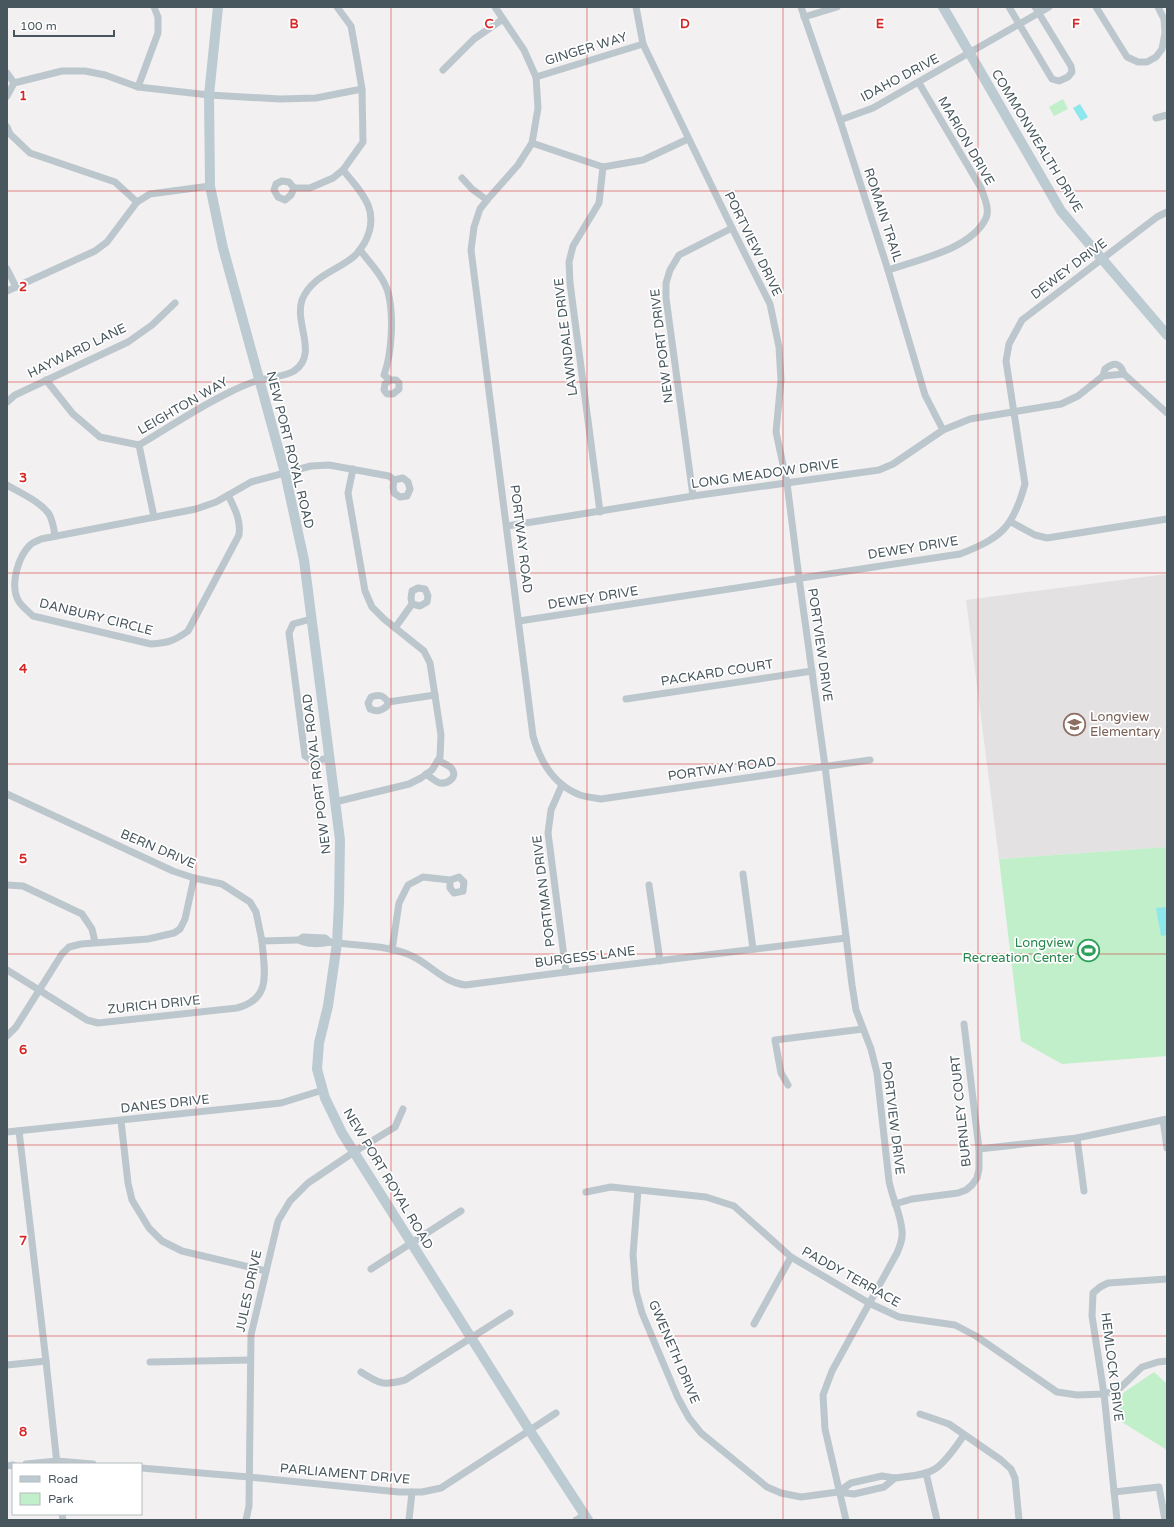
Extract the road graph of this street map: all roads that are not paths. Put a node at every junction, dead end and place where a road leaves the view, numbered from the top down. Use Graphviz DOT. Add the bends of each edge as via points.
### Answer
graph roads {
  1 [pos="154,7"];
  2 [pos="218,7"];
  3 [pos="338,7"];
  4 [pos="495,7"];
  5 [pos="636,7"];
  6 [pos="801,7"];
  7 [pos="836,7"];
  8 [pos="943,7"];
  9 [pos="1009,7"];
  10 [pos="1049,7"];
  11 [pos="1096,7"];
  12 [pos="1158,7"];
  13 [pos="1037,10"];
  14 [pos="804,17"];
  15 [pos="503,19"];
  16 [pos="1019,25"];
  17 [pos="643,44"];
  18 [pos="968,52"];
  19 [pos="443,70"];
  20 [pos="7,73"];
  21 [pos="536,77"];
  22 [pos="14,83"];
  23 [pos="919,83"];
  24 [pos="138,87"];
  25 [pos="362,89"];
  26 [pos="209,95"];
  27 [pos="7,96"];
  28 [pos="1167,115"];
  29 [pos="1156,118"];
  30 [pos="840,120"];
  31 [pos="7,127"];
  32 [pos="688,139"];
  33 [pos="532,143"];
  34 [pos="603,167"];
  35 [pos="343,170"];
  36 [pos="462,178"];
  37 [pos="210,186"];
  38 [pos="294,188"];
  39 [pos="487,200"];
  40 [pos="137,202"];
  41 [pos="1167,212"];
  42 [pos="732,228"];
  43 [pos="360,250"];
  44 [pos="1103,259"];
  45 [pos="7,269"];
  46 [pos="888,270"];
  47 [pos="16,287"];
  48 [pos="7,291"];
  49 [pos="175,304"];
  50 [pos="1167,335"];
  51 [pos="46,380"];
  52 [pos="260,380"];
  53 [pos="390,380"];
  54 [pos="7,402"];
  55 [pos="1014,412"];
  56 [pos="1167,413"];
  57 [pos="943,430"];
  58 [pos="139,445"];
  59 [pos="353,469"];
  60 [pos="285,473"];
  61 [pos="394,480"];
  62 [pos="787,483"];
  63 [pos="7,485"];
  64 [pos="228,495"];
  65 [pos="693,496"];
  66 [pos="600,512"];
  67 [pos="154,517"];
  68 [pos="1167,519"];
  69 [pos="1010,522"];
  70 [pos="507,526"];
  71 [pos="55,536"];
  72 [pos="799,578"];
  73 [pos="412,604"];
  74 [pos="311,619"];
  75 [pos="519,621"];
  76 [pos="395,628"];
  77 [pos="812,671"];
  78 [pos="435,695"];
  79 [pos="626,699"];
  80 [pos="388,702"];
  81 [pos="330,758"];
  82 [pos="438,760"];
  83 [pos="870,760"];
  84 [pos="825,766"];
  85 [pos="426,774"];
  86 [pos="562,785"];
  87 [pos="7,794"];
  88 [pos="335,802"];
  89 [pos="742,874"];
  90 [pos="194,878"];
  91 [pos="450,880"];
  92 [pos="7,885"];
  93 [pos="649,885"];
  94 [pos="846,938"];
  95 [pos="262,941"];
  96 [pos="95,942"];
  97 [pos="333,942"];
  98 [pos="753,949"];
  99 [pos="392,950"];
  100 [pos="660,960"];
  101 [pos="7,970"];
  102 [pos="566,972"];
  103 [pos="38,989"];
  104 [pos="964,1024"];
  105 [pos="863,1029"];
  106 [pos="7,1036"];
  107 [pos="788,1085"];
  108 [pos="323,1090"];
  109 [pos="403,1109"];
  110 [pos="1165,1120"];
  111 [pos="122,1121"];
  112 [pos="19,1130"];
  113 [pos="7,1132"];
  114 [pos="1077,1138"];
  115 [pos="1167,1148"];
  116 [pos="979,1149"];
  117 [pos="354,1152"];
  118 [pos="638,1190"];
  119 [pos="1084,1190"];
  120 [pos="586,1192"];
  121 [pos="895,1204"];
  122 [pos="461,1211"];
  123 [pos="412,1243"];
  124 [pos="791,1257"];
  125 [pos="372,1269"];
  126 [pos="266,1271"];
  127 [pos="1167,1279"];
  128 [pos="869,1303"];
  129 [pos="510,1313"];
  130 [pos="754,1324"];
  131 [pos="472,1338"];
  132 [pos="250,1360"];
  133 [pos="46,1361"];
  134 [pos="1167,1361"];
  135 [pos="150,1362"];
  136 [pos="7,1365"];
  137 [pos="361,1372"];
  138 [pos="1104,1394"];
  139 [pos="556,1413"];
  140 [pos="920,1414"];
  141 [pos="530,1431"];
  142 [pos="964,1435"];
  143 [pos="57,1462"];
  144 [pos="42,1463"];
  145 [pos="75,1463"];
  146 [pos="142,1468"];
  147 [pos="926,1473"];
  148 [pos="249,1477"];
  149 [pos="895,1478"];
  150 [pos="412,1492"];
  151 [pos="838,1492"];
  152 [pos="1114,1492"];
  153 [pos="583,1518"];
  154 [pos="246,1520"];
  155 [pos="409,1520"];
  156 [pos="846,1520"];
  157 [pos="937,1520"];
  158 [pos="1019,1520"];
  159 [pos="1117,1520"];
  160 [pos="1165,1520"];
  1 -- 24 [label="street" via="158,17 158,34"];
  2 -- 26 [label="street, NEW PORT ROYAL ROAD"];
  3 -- 25 [label="street" via="351,26"];
  4 -- 15 [label="street, PORTWAY ROAD"];
  5 -- 17 [label="street, PORTVIEW DRIVE"];
  6 -- 14 [label="street, ROMAIN TRAIL"];
  7 -- 14 [label="street"];
  8 -- 18 [label="street, COMMONWEALTH DRIVE"];
  9 -- 16 [label="street"];
  10 -- 13 [label="street, IDAHO DRIVE"];
  11 -- 12 [label="street" via="1127,57 1138,62 1147,62 1156,57 1162,49 1164,20"];
  13 -- 16 [label="street, IDAHO DRIVE"];
  13 -- 16 [label="street" via="1071,66 1072,72 1068,77 1060,81 1052,79"];
  14 -- 30 [label="street, ROMAIN TRAIL"];
  15 -- 19 [label="street" via="474,39"];
  15 -- 21 [label="street, PORTWAY ROAD" via="524,50"];
  16 -- 18 [label="street, IDAHO DRIVE"];
  17 -- 21 [label="street, GINGER WAY"];
  17 -- 32 [label="street, PORTVIEW DRIVE"];
  18 -- 23 [label="street, IDAHO DRIVE"];
  18 -- 44 [label="street, COMMONWEALTH DRIVE" via="1062,211"];
  20 -- 22 [label="street"];
  21 -- 33 [label="street, PORTWAY ROAD" via="538,108"];
  22 -- 24 [label="street" via="62,71 85,71"];
  22 -- 27 [label="street"];
  23 -- 30 [label="street, IDAHO DRIVE" via="873,108"];
  23 -- 46 [label="street, MARION DRIVE" via="981,188 987,206 987,217 974,234 946,251"];
  24 -- 26 [label="street"];
  25 -- 26 [label="street" via="309,98"];
  25 -- 35 [label="street" via="363,142"];
  26 -- 37 [label="street, NEW PORT ROYAL ROAD"];
  28 -- 29 [label="street"];
  30 -- 46 [label="street, ROMAIN TRAIL"];
  31 -- 40 [label="street" via="10,134 30,154 115,182"];
  32 -- 34 [label="street" via="643,160"];
  32 -- 42 [label="street, PORTVIEW DRIVE"];
  33 -- 34 [label="street"];
  33 -- 39 [label="street, PORTWAY ROAD" via="518,165"];
  34 -- 66 [label="street, LAWNDALE DRIVE" via="599,203 573,246 569,262"];
  35 -- 38 [label="street" via="333,178 310,188"];
  35 -- 43 [label="street" via="360,191 369,206 372,218 370,233"];
  36 -- 39 [label="street"];
  37 -- 40 [label="street" via="150,194"];
  37 -- 52 [label="street, NEW PORT ROYAL ROAD" via="223,248"];
  39 -- 70 [label="street, PORTWAY ROAD" via="480,209 474,227 471,250"];
  40 -- 47 [label="street" via="107,242 95,252"];
  41 -- 44 [label="street, DEWEY DRIVE"];
  42 -- 62 [label="street, PORTVIEW DRIVE" via="770,304 779,347 781,380 776,432"];
  42 -- 65 [label="street, NEW PORT DRIVE" via="679,256 666,282 666,298"];
  43 -- 52 [label="street, LEIGHTON WAY" via="352,258 319,277 302,301 306,352 301,365 292,373"];
  43 -- 53 [label="street" via="378,271 387,291 391,310 390,341 384,375"];
  44 -- 50 [label="street, COMMONWEALTH DRIVE"];
  44 -- 55 [label="street, DEWEY DRIVE" via="1022,320 1009,344 1006,360"];
  45 -- 47 [label="street"];
  46 -- 57 [label="street, ROMAIN TRAIL" via="925,395"];
  47 -- 48 [label="street"];
  49 -- 51 [label="street, HAYWARD LANE" via="128,342"];
  51 -- 54 [label="street, HAYWARD LANE" via="15,395"];
  51 -- 58 [label="street, LEIGHTON WAY" via="73,414 100,437"];
  52 -- 58 [label="street, LEIGHTON WAY" via="228,393"];
  52 -- 60 [label="street, NEW PORT ROYAL ROAD"];
  55 -- 56 [label="street, LONG MEADOW DRIVE" via="1061,404 1078,396 1103,376 1124,374"];
  55 -- 57 [label="street, LONG MEADOW DRIVE" via="970,419"];
  55 -- 69 [label="street, DEWEY DRIVE" via="1025,484"];
  57 -- 62 [label="street, LONG MEADOW DRIVE" via="894,464 879,470"];
  58 -- 67 [label="street"];
  59 -- 60 [label="street, DANBURY CIRCLE" via="329,465 311,466"];
  59 -- 61 [label="street, DANBURY CIRCLE" via="389,476"];
  59 -- 76 [label="street" via="348,493 365,591 372,607"];
  60 -- 64 [label="street, DANBURY CIRCLE" via="251,482"];
  60 -- 74 [label="street, NEW PORT ROYAL ROAD" via="304,560"];
  62 -- 65 [label="street, LONG MEADOW DRIVE"];
  62 -- 72 [label="street, PORTVIEW DRIVE"];
  63 -- 71 [label="street" via="39,504 49,514"];
  64 -- 67 [label="street, DANBURY CIRCLE" via="196,509"];
  64 -- 71 [label="street, DANBURY CIRCLE" via="239,518 239,535 188,631 166,643 150,644 33,616 23,607 18,600 14,577 25,552 31,544"];
  65 -- 66 [label="street, LONG MEADOW DRIVE"];
  66 -- 70 [label="street, LONG MEADOW DRIVE"];
  67 -- 71 [label="street, DANBURY CIRCLE"];
  68 -- 69 [label="street" via="1047,538"];
  69 -- 72 [label="street, DEWEY DRIVE" via="997,536 983,545 960,554"];
  70 -- 75 [label="street, PORTWAY ROAD"];
  72 -- 75 [label="street, DEWEY DRIVE"];
  72 -- 77 [label="street, PORTVIEW DRIVE"];
  73 -- 76 [label="street"];
  74 -- 81 [label="street, NEW PORT ROYAL ROAD"];
  74 -- 81 [label="street" via="293,624 289,632 305,756 312,761"];
  75 -- 86 [label="street, PORTWAY ROAD" via="533,736 538,753"];
  76 -- 78 [label="street" via="424,651 430,663"];
  77 -- 79 [label="street, PACKARD COURT"];
  77 -- 84 [label="street, PORTVIEW DRIVE"];
  78 -- 80 [label="street"];
  78 -- 82 [label="street" via="441,735"];
  81 -- 88 [label="street, NEW PORT ROYAL ROAD"];
  82 -- 85 [label="street"];
  82 -- 85 [label="street" via="452,768 453,778 440,783"];
  83 -- 84 [label="street, PORTWAY ROAD"];
  84 -- 86 [label="street, PORTWAY ROAD" via="602,799 580,795"];
  84 -- 94 [label="street, PORTVIEW DRIVE"];
  85 -- 88 [label="street" via="409,784"];
  86 -- 102 [label="street, PORTMAN DRIVE" via="551,810 548,833"];
  87 -- 90 [label="street, BERN DRIVE" via="173,871"];
  88 -- 97 [label="street, NEW PORT ROYAL ROAD" via="340,840 339,902"];
  89 -- 98 [label="street"];
  90 -- 95 [label="street, BERN DRIVE" via="222,884 250,902 256,912"];
  90 -- 96 [label="street" via="185,919 180,929 174,933 148,939"];
  91 -- 99 [label="street" via="424,877 408,885 398,903"];
  92 -- 96 [label="street" via="23,886 82,914 92,929"];
  93 -- 100 [label="street"];
  94 -- 98 [label="street, BURGESS LANE"];
  94 -- 105 [label="street, PORTVIEW DRIVE" via="856,1010"];
  95 -- 97 [label="street"];
  95 -- 103 [label="street, ZURICH DRIVE" via="262,990 256,999 237,1008 98,1023 87,1020"];
  96 -- 103 [label="street" via="69,947"];
  97 -- 99 [label="street, BURGESS LANE"];
  97 -- 108 [label="street, NEW PORT ROYAL ROAD" via="328,1006 319,1044 317,1069"];
  98 -- 100 [label="street, BURGESS LANE"];
  99 -- 102 [label="street, BURGESS LANE" via="412,956 456,984"];
  100 -- 102 [label="street, BURGESS LANE"];
  101 -- 103 [label="street, ZURICH DRIVE"];
  103 -- 106 [label="street" via="16,1027"];
  104 -- 116 [label="street, BURNLEY COURT"];
  105 -- 107 [label="street" via="775,1040 781,1073"];
  105 -- 121 [label="street, PORTVIEW DRIVE" via="877,1073 889,1181"];
  108 -- 111 [label="street, DANES DRIVE" via="281,1104"];
  108 -- 117 [label="street, NEW PORT ROYAL ROAD" via="342,1133"];
  109 -- 117 [label="street, JULES DRIVE" via="394,1126"];
  110 -- 114 [label="street"];
  110 -- 115 [label="street"];
  111 -- 112 [label="street, DANES DRIVE"];
  111 -- 126 [label="street" via="132,1200 149,1228 162,1241 182,1251"];
  112 -- 113 [label="street, DANES DRIVE"];
  112 -- 133 [label="street"];
  114 -- 116 [label="street"];
  114 -- 119 [label="street"];
  116 -- 121 [label="street, BURNLEY COURT" via="978,1174 966,1190"];
  117 -- 123 [label="street, NEW PORT ROYAL ROAD"];
  117 -- 126 [label="street, JULES DRIVE" via="308,1183 290,1201 278,1221"];
  118 -- 120 [label="street, PADDY TERRACE" via="611,1187"];
  118 -- 124 [label="street, PADDY TERRACE" via="706,1197 734,1206"];
  118 -- 151 [label="street, GWENETH DRIVE" via="633,1255 636,1291 642,1314 689,1418 701,1433 767,1487 801,1497"];
  121 -- 128 [label="street, PORTVIEW DRIVE" via="902,1231 901,1242"];
  122 -- 123 [label="street"];
  123 -- 125 [label="street"];
  123 -- 131 [label="street, NEW PORT ROYAL ROAD"];
  124 -- 128 [label="street, PADDY TERRACE"];
  124 -- 130 [label="street"];
  126 -- 132 [label="street, JULES DRIVE" via="251,1335"];
  127 -- 138 [label="street, HEMLOCK DRIVE" via="1108,1283 1093,1293 1092,1316"];
  128 -- 138 [label="street, PADDY TERRACE" via="899,1317 955,1325 976,1336 1057,1392 1077,1395"];
  128 -- 151 [label="street, PORTVIEW DRIVE" via="832,1371 823,1395 825,1429"];
  129 -- 131 [label="street"];
  131 -- 137 [label="street" via="405,1380 390,1384 377,1382"];
  131 -- 141 [label="street, NEW PORT ROYAL ROAD"];
  132 -- 135 [label="street"];
  132 -- 148 [label="street, JULES DRIVE"];
  133 -- 136 [label="street"];
  133 -- 143 [label="street"];
  134 -- 138 [label="street, PADDY TERRACE" via="1142,1367 1119,1389"];
  138 -- 152 [label="street, HEMLOCK DRIVE"];
  139 -- 141 [label="street, PARLIAMENT DRIVE"];
  140 -- 142 [label="street" via="949,1424"];
  141 -- 150 [label="street, PARLIAMENT DRIVE" via="441,1488"];
  141 -- 153 [label="street, NEW PORT ROYAL ROAD"];
  142 -- 147 [label="street" via="936,1469"];
  142 -- 158 [label="street" via="1011,1469 1015,1478"];
  143 -- 144 [label="street"];
  143 -- 145 [label="street"];
  146 -- 148 [label="street, PARLIAMENT DRIVE"];
  147 -- 149 [label="street"];
  147 -- 157 [label="street"];
  148 -- 150 [label="street, PARLIAMENT DRIVE"];
  148 -- 154 [label="street, JULES DRIVE"];
  149 -- 151 [label="street" via="882,1476 851,1483"];
  149 -- 151 [label="street" via="884,1487 876,1489 854,1494"];
  150 -- 155 [label="street"];
  151 -- 156 [label="street, PORTVIEW DRIVE"];
  152 -- 159 [label="street, HEMLOCK DRIVE"];
  152 -- 160 [label="street" via="1159,1487"];
}
